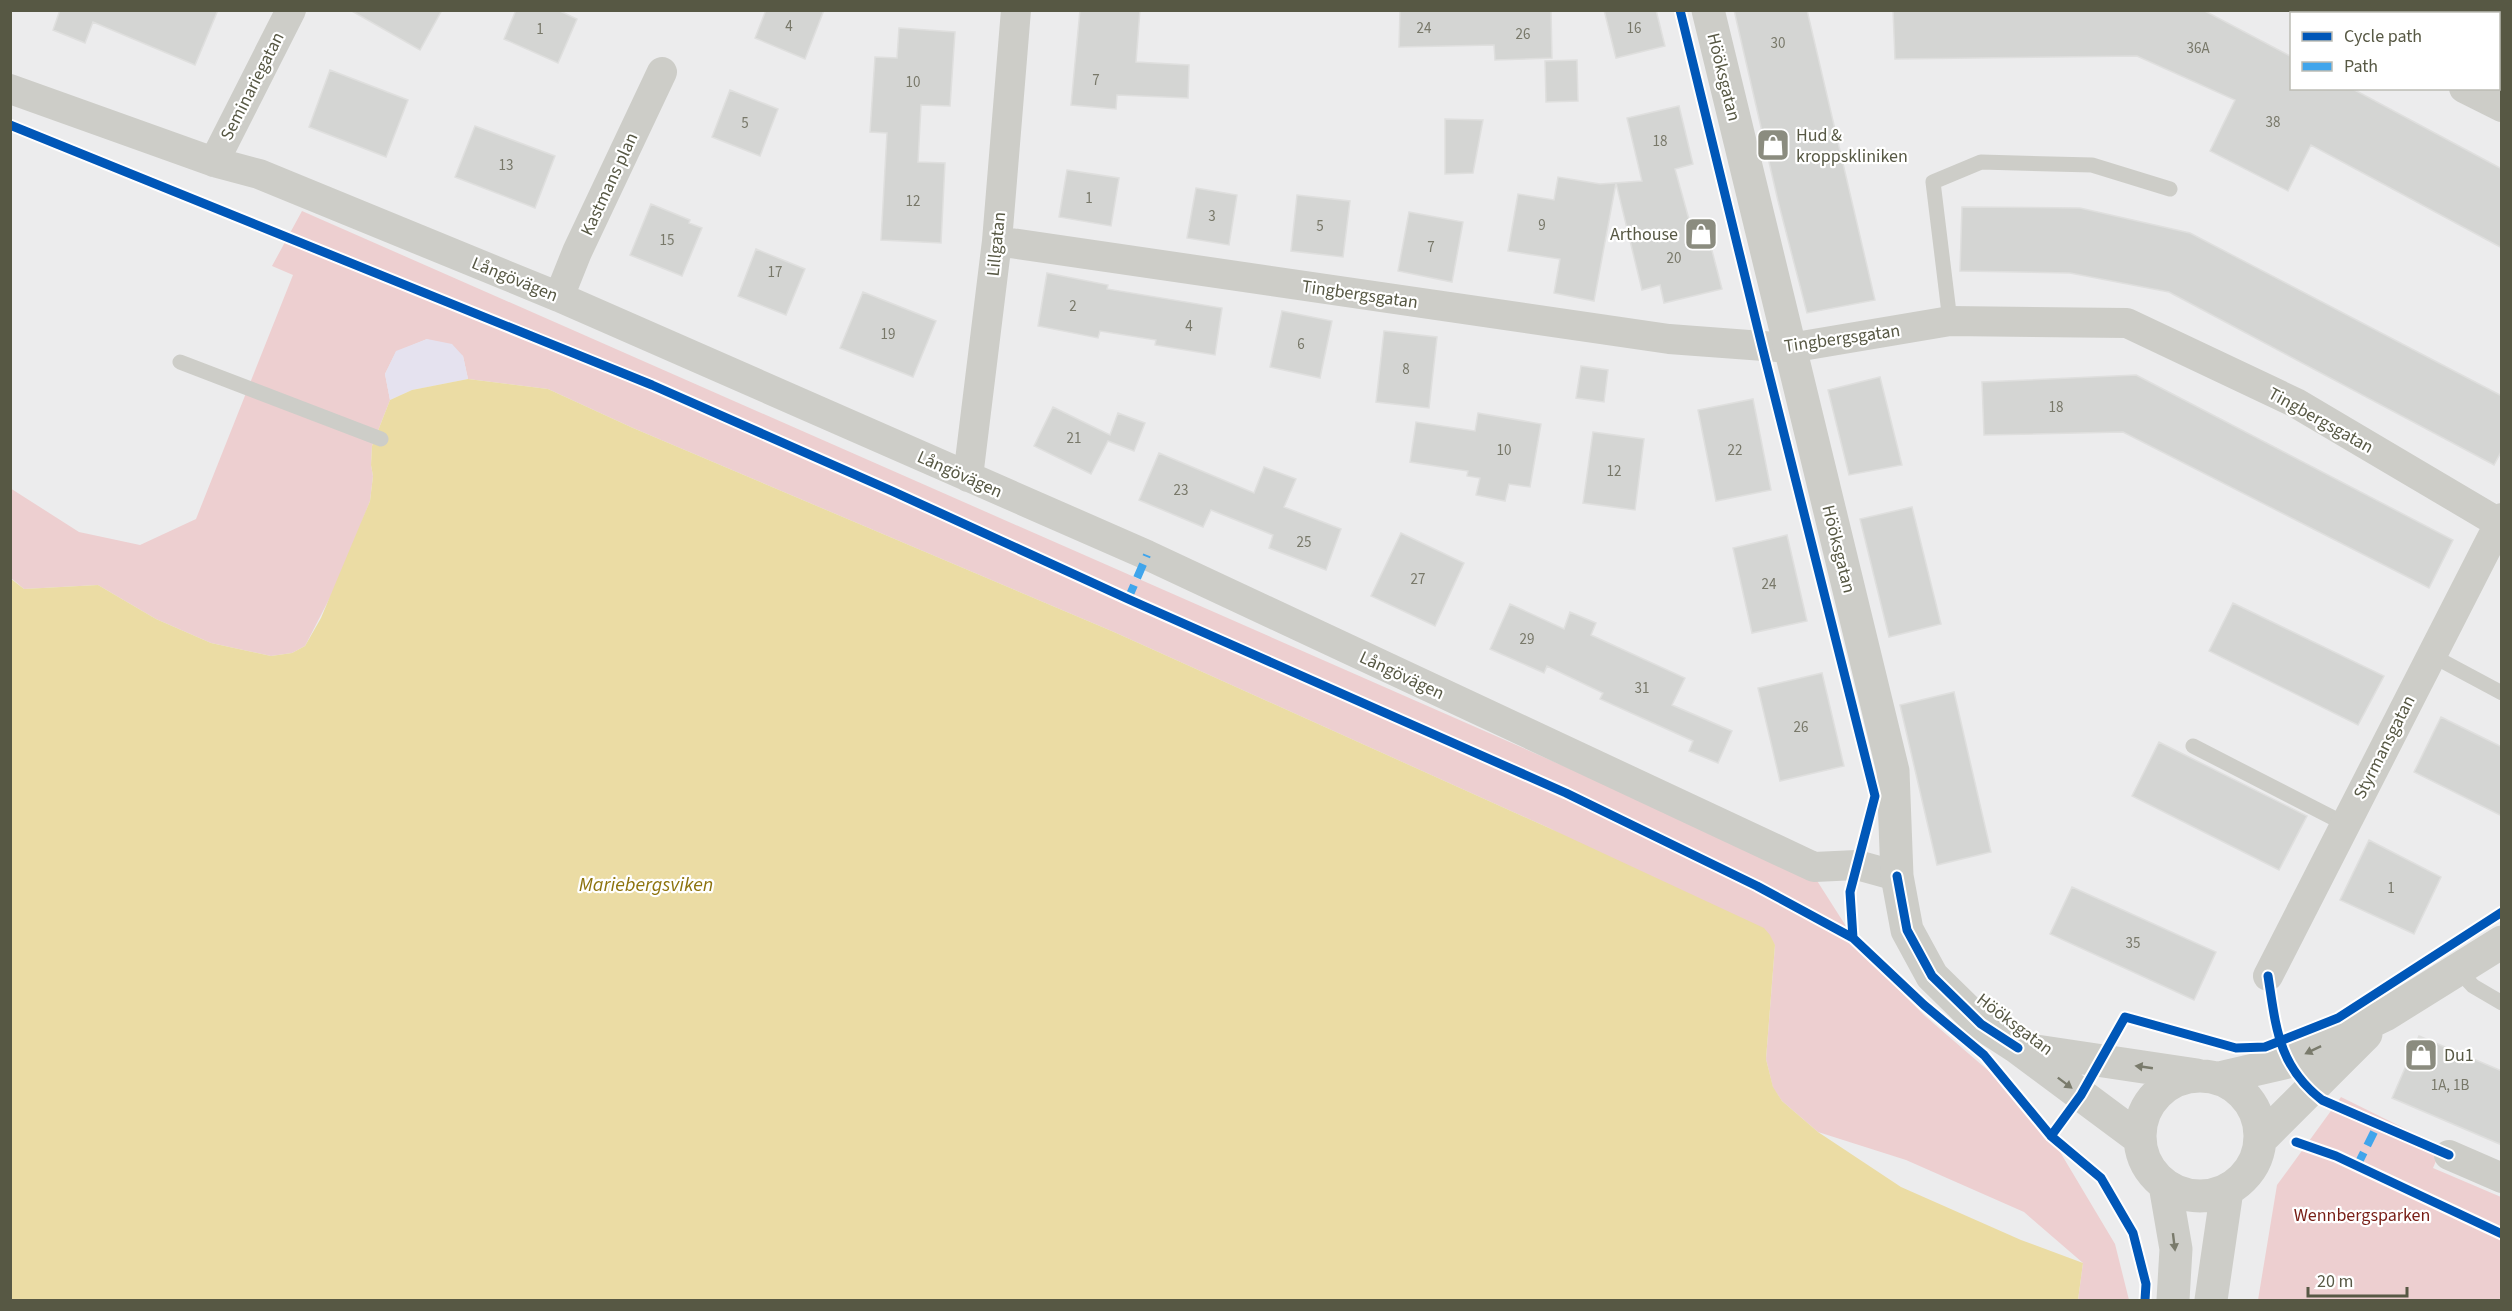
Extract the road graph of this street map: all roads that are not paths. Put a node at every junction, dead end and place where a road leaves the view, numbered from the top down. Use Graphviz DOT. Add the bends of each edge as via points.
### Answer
graph roads {
  1 [pos="291,10"];
  2 [pos="1016,10"];
  3 [pos="1708,10"];
  4 [pos="662,72"];
  5 [pos="10,89"];
  6 [pos="2468,90"];
  7 [pos="2502,107"];
  8 [pos="214,162"];
  9 [pos="2170,189"];
  10 [pos="997,241"];
  11 [pos="559,297"];
  12 [pos="1950,321"];
  13 [pos="1790,348"];
  14 [pos="180,362"];
  15 [pos="381,439"];
  16 [pos="968,477"];
  17 [pos="2500,520"];
  18 [pos="2431,655"];
  19 [pos="2502,693"];
  20 [pos="2193,746"];
  21 [pos="2345,824"];
  22 [pos="1897,876"];
  23 [pos="2502,942"];
  24 [pos="2458,970"];
  25 [pos="2268,976"];
  26 [pos="2502,1003"];
  27 [pos="2385,1015"];
  28 [pos="2018,1048"];
  29 [pos="2210,1077"];
  30 [pos="2139,1138"];
  31 [pos="2260,1140"];
  32 [pos="2449,1155"];
  33 [pos="2502,1178"];
  34 [pos="2165,1185"];
  35 [pos="2227,1190"];
  36 [pos="2173,1300"];
  37 [pos="2211,1300"];
  1 -- 8 [label="street, Seminariegatan"];
  2 -- 10 [label="street, Lillgatan"];
  3 -- 13 [label="street, Hööksgatan"];
  4 -- 11 [label="street, Kastmans plan"];
  5 -- 8 [label="street, Långövägen"];
  6 -- 7 [label="street"];
  8 -- 11 [label="street, Långövägen" via="259,174"];
  9 -- 12 [label="lane" via="2092,165 1981,162 1933,182"];
  10 -- 13 [label="street, Tingbergsgatan" via="1669,339"];
  10 -- 16 [label="street, Lillgatan"];
  11 -- 16 [label="street, Långövägen"];
  12 -- 13 [label="street, Tingbergsgatan"];
  12 -- 17 [label="street, Tingbergsgatan" via="2127,323 2296,403"];
  13 -- 22 [label="street, Hööksgatan" via="1893,771"];
  14 -- 15 [label="lane"];
  16 -- 22 [label="street, Långövägen" via="1147,555 1814,867 1857,865"];
  17 -- 18 [label="street, Styrmansgatan"];
  18 -- 19 [label="lane"];
  18 -- 21 [label="street, Styrmansgatan"];
  20 -- 21 [label="lane"];
  21 -- 25 [label="street, Styrmansgatan"];
  22 -- 28 [label="street, Hööksgatan" via="1907,930 1932,976 1981,1023"];
  23 -- 24 [label="street"];
  24 -- 26 [label="lane" via="2473,986"];
  24 -- 27 [label="street"];
  27 -- 29 [label="street, one-way" via="2288,1062"];
  27 -- 31 [label="street"];
  29 -- 28 [label="street, Hööksgatan, one-way"];
  28 -- 30 [label="street, Hööksgatan, one-way"];
  29 -- 30 [label="street" via="2184,1078 2169,1084 2154,1097 2144,1114"];
  29 -- 31 [label="street" via="2234,1085 2246,1096 2259,1124"];
  30 -- 34 [label="street" via="2146,1162"];
  31 -- 35 [label="street" via="2255,1160 2244,1177"];
  32 -- 33 [label="street"];
  34 -- 35 [label="street" via="2196,1196"];
  34 -- 36 [label="street, one-way" via="2176,1249"];
  35 -- 37 [label="street"];
}
